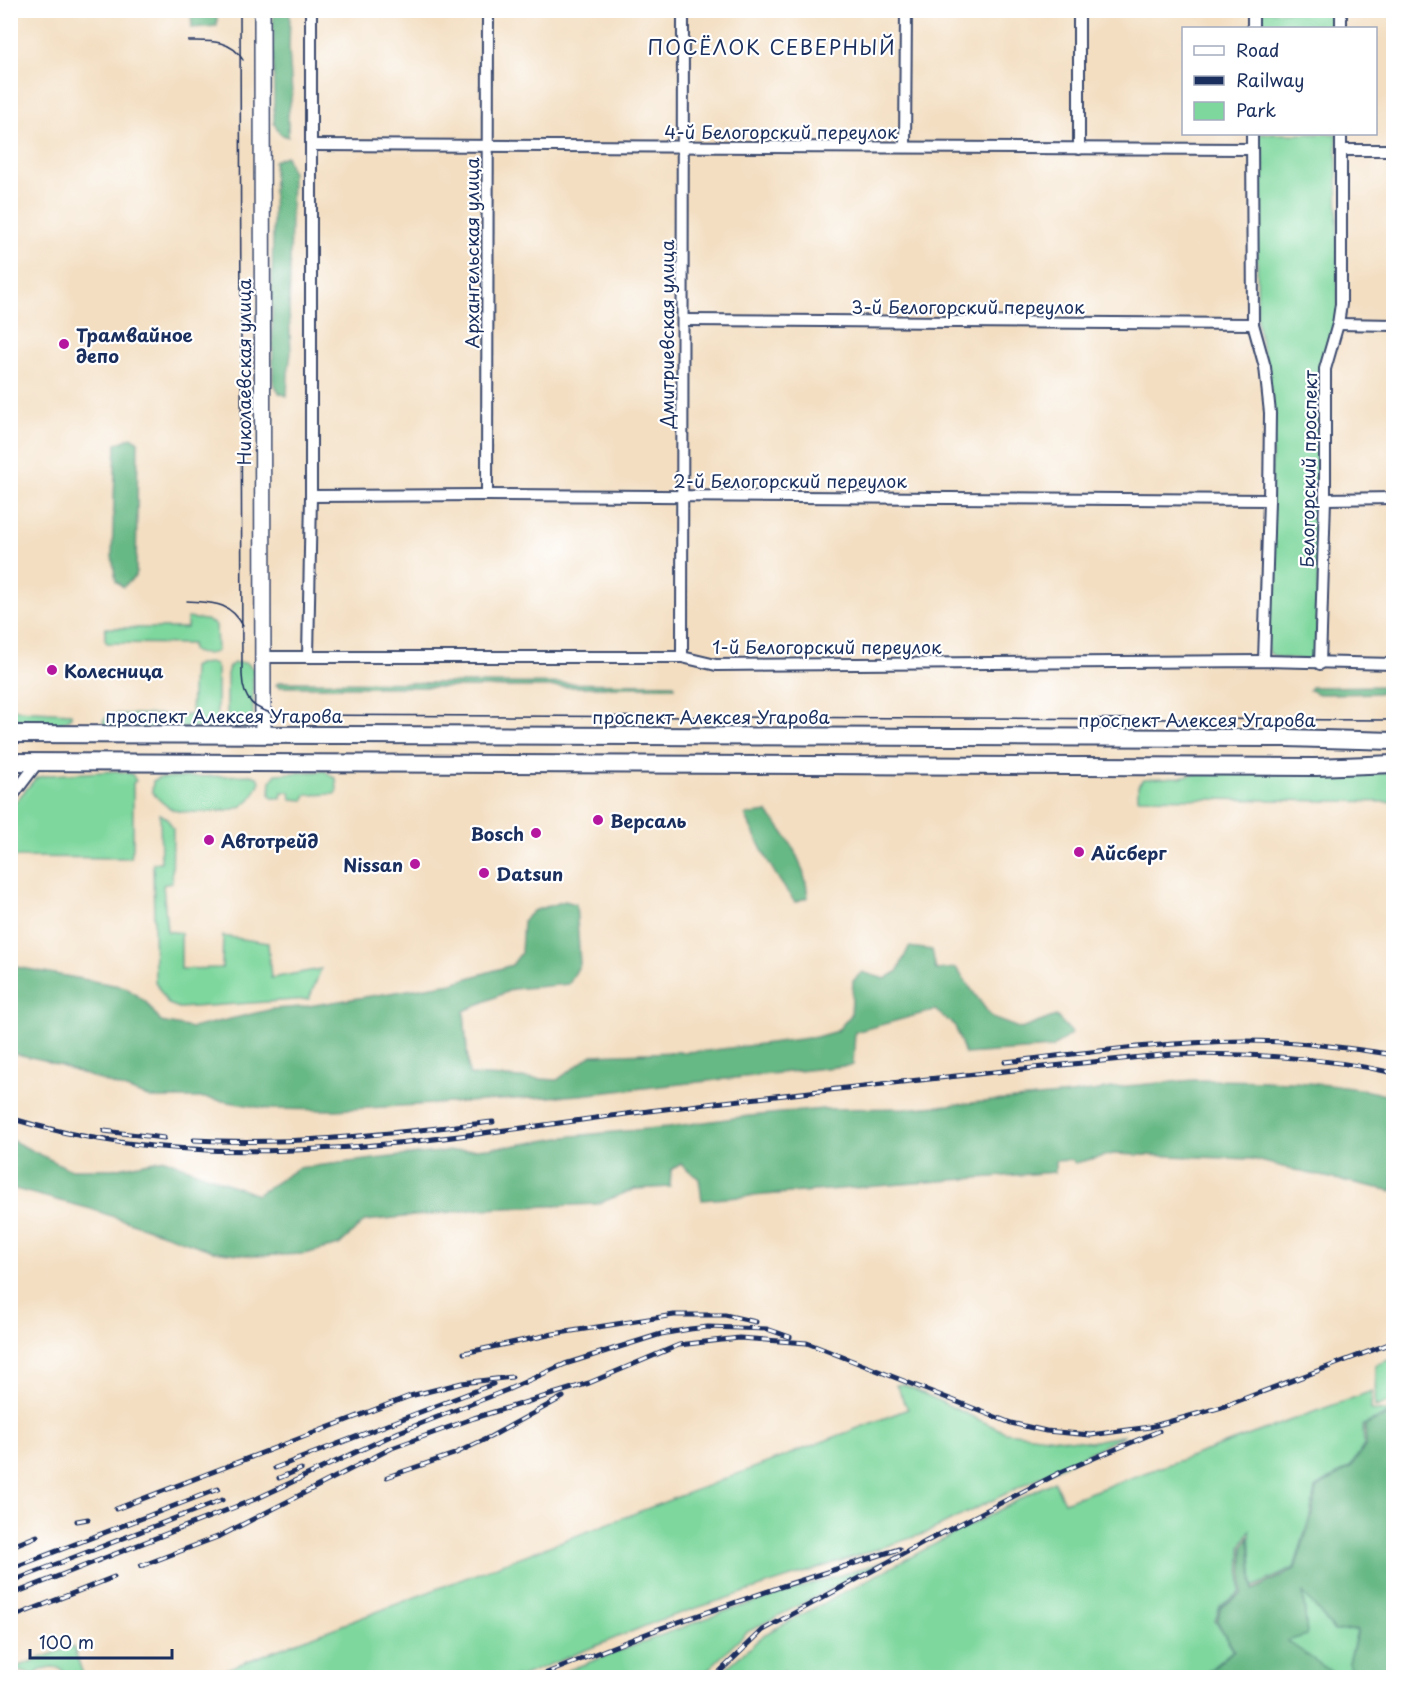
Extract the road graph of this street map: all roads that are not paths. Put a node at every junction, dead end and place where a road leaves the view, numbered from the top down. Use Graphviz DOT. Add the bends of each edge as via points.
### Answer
graph roads {
  1 [pos="262,10"];
  2 [pos="311,10"];
  3 [pos="488,10"];
  4 [pos="683,10"];
  5 [pos="906,10"];
  6 [pos="1079,10"];
  7 [pos="1253,10"];
  8 [pos="1341,10"];
  9 [pos="1253,27"];
  10 [pos="1341,27"];
  11 [pos="1252,135"];
  12 [pos="1341,135"];
  13 [pos="310,145"];
  14 [pos="487,147"];
  15 [pos="683,147"];
  16 [pos="905,147"];
  17 [pos="1079,149"];
  18 [pos="1252,149"];
  19 [pos="1341,150"];
  20 [pos="1394,150"];
  21 [pos="683,320"];
  22 [pos="1253,324"];
  23 [pos="1338,324"];
  24 [pos="1394,325"];
  25 [pos="488,495"];
  26 [pos="311,496"];
  27 [pos="683,496"];
  28 [pos="1394,498"];
  29 [pos="1325,499"];
  30 [pos="1269,500"];
  31 [pos="263,657"];
  32 [pos="308,657"];
  33 [pos="682,657"];
  34 [pos="1263,661"];
  35 [pos="1320,664"];
  36 [pos="1394,664"];
  37 [pos="10,723"];
  38 [pos="19,734"];
  39 [pos="263,734"];
  40 [pos="1394,741"];
  41 [pos="10,762"];
  42 [pos="38,762"];
  43 [pos="264,763"];
  44 [pos="1394,764"];
  45 [pos="10,799"];
  1 -- 31 [label="main road, Николаевская улица"];
  2 -- 13 [label="street"];
  3 -- 14 [label="street, Архангельская улица"];
  4 -- 15 [label="street, Дмитриевская улица"];
  5 -- 16 [label="street"];
  6 -- 17 [label="street"];
  7 -- 9 [label="street"];
  8 -- 10 [label="street"];
  11 -- 18 [label="street"];
  12 -- 19 [label="street, Белогорский проспект"];
  13 -- 14 [label="street, 4-й Белогорский переулок"];
  13 -- 26 [label="street"];
  14 -- 15 [label="street, 4-й Белогорский переулок"];
  14 -- 25 [label="street, Архангельская улица"];
  15 -- 16 [label="street, 4-й Белогорский переулок"];
  15 -- 21 [label="street, Дмитриевская улица"];
  16 -- 17 [label="street, 4-й Белогорский переулок"];
  17 -- 18 [label="street, 4-й Белогорский переулок"];
  18 -- 22 [label="street"];
  19 -- 20 [label="street"];
  19 -- 23 [label="street, Белогорский проспект"];
  21 -- 22 [label="street, 3-й Белогорский переулок"];
  21 -- 27 [label="street, Дмитриевская улица"];
  22 -- 30 [label="street" via="1265,367 1270,413"];
  23 -- 24 [label="street"];
  23 -- 29 [label="street, Белогорский проспект" via="1325,369"];
  25 -- 26 [label="street, 2-й Белогорский переулок"];
  25 -- 27 [label="street, 2-й Белогорский переулок"];
  26 -- 32 [label="street"];
  27 -- 30 [label="street, 2-й Белогорский переулок"];
  27 -- 33 [label="street, Дмитриевская улица"];
  28 -- 29 [label="street"];
  29 -- 35 [label="street, Белогорский проспект"];
  30 -- 34 [label="street"];
  31 -- 32 [label="street, 1-й Белогорский переулок"];
  31 -- 39 [label="main road, Николаевская улица"];
  32 -- 33 [label="street, 1-й Белогорский переулок"];
  33 -- 34 [label="street, 1-й Белогорский переулок" via="716,665"];
  34 -- 35 [label="street, 1-й Белогорский переулок"];
  35 -- 36 [label="street, 1-й Белогорский переулок"];
  37 -- 38 [label="street, проспект Алексея Угарова"];
  38 -- 39 [label="main road, проспект Алексея Угарова"];
  39 -- 40 [label="main road, проспект Алексея Угарова"];
  39 -- 43 [label="main road"];
  41 -- 42 [label="main road"];
  42 -- 43 [label="main road"];
  42 -- 45 [label="street"];
  43 -- 44 [label="main road" via="1316,767"];
}
